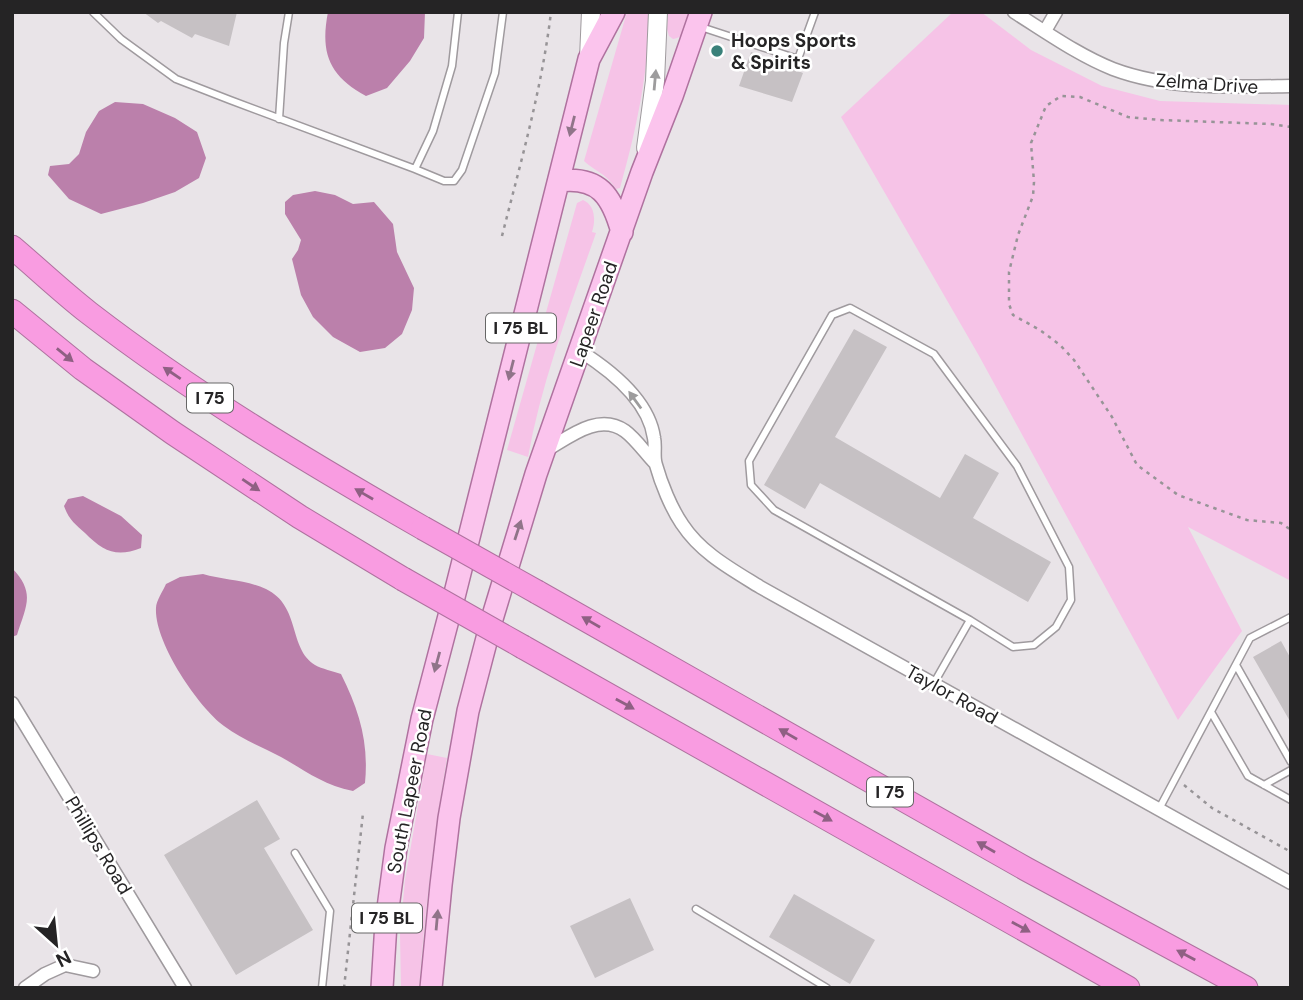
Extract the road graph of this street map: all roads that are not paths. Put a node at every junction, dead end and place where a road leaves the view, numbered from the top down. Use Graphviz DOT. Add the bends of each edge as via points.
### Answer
graph roads {
  1 [pos="93,12"];
  2 [pos="289,12"];
  3 [pos="458,12"];
  4 [pos="503,12"];
  5 [pos="591,12"];
  6 [pos="614,12"];
  7 [pos="658,12"];
  8 [pos="815,12"];
  9 [pos="1014,12"];
  10 [pos="1056,12"];
  11 [pos="699,19"];
  12 [pos="1045,31"];
  13 [pos="589,59"];
  14 [pos="1291,86"];
  15 [pos="279,119"];
  16 [pos="415,169"];
  17 [pos="642,172"];
  18 [pos="559,181"];
  19 [pos="622,232"];
  20 [pos="12,247"];
  21 [pos="12,311"];
  22 [pos="580,351"];
  23 [pos="544,452"];
  24 [pos="655,463"];
  25 [pos="1291,617"];
  26 [pos="970,620"];
  27 [pos="1236,665"];
  28 [pos="933,683"];
  29 [pos="12,703"];
  30 [pos="1211,712"];
  31 [pos="1291,762"];
  32 [pos="1291,770"];
  33 [pos="1264,785"];
  34 [pos="1291,800"];
  35 [pos="1159,809"];
  36 [pos="295,853"];
  37 [pos="1291,883"];
  38 [pos="696,909"];
  39 [pos="93,971"];
  40 [pos="25,988"];
  41 [pos="186,988"];
  42 [pos="322,988"];
  43 [pos="382,988"];
  44 [pos="431,988"];
  45 [pos="827,988"];
  46 [pos="1128,988"];
  47 [pos="1246,988"];
  1 -- 15 [label="lane" via="176,79"];
  2 -- 15 [label="lane"];
  3 -- 16 [label="lane" via="452,66 433,131"];
  4 -- 16 [label="lane" via="495,73 463,170 454,181 444,181"];
  5 -- 13 [label="main road"];
  6 -- 13 [label="main road, I 75 BL"];
  17 -- 7 [label="main road, one-way" via="656,81"];
  8 -- 11 [label="lane" via="798,59"];
  9 -- 12 [label="street, Zelma Drive"];
  10 -- 12 [label="street"];
  11 -- 17 [label="main road, Lapeer Road / I 75 BL"];
  12 -- 14 [label="street, Zelma Drive" via="1105,65 1146,79"];
  13 -- 18 [label="main road, I 75 BL, one-way"];
  15 -- 16 [label="lane"];
  17 -- 19 [label="main road, Lapeer Road / I 75 BL"];
  18 -- 19 [label="main road" via="584,181 603,192"];
  18 -- 43 [label="main road, South Lapeer Road / I 75 BL, one-way" via="422,719 396,848"];
  19 -- 22 [label="main road, Lapeer Road / I 75 BL"];
  47 -- 20 [label="highway, I 75, one-way, bridge" via="1026,869 330,475 163,367 86,311"];
  21 -- 46 [label="highway, I 75, one-way, bridge" via="83,369 300,517"];
  22 -- 23 [label="main road, Lapeer Road / I 75 BL"];
  24 -- 22 [label="street, Taylor Road, one-way" via="654,438 637,401 615,376"];
  23 -- 24 [label="street, Taylor Road" via="589,426 605,424 626,431"];
  44 -- 23 [label="main road, Lapeer Road / I 75 BL, one-way" via="440,885 468,711"];
  24 -- 28 [label="street, Taylor Road" via="681,522 708,553"];
  25 -- 27 [label="lane" via="1250,638"];
  26 -- 26 [label="lane" via="774,510 751,485 749,461 832,316 850,309 934,354 1017,466 1069,567 1071,600 1056,627 1034,645 1013,647"];
  26 -- 28 [label="lane"];
  27 -- 30 [label="lane"];
  27 -- 31 [label="lane"];
  28 -- 35 [label="street, Taylor Road"];
  29 -- 41 [label="street, Phillips Road"];
  30 -- 33 [label="lane" via="1248,776"];
  30 -- 35 [label="lane"];
  32 -- 33 [label="lane"];
  33 -- 34 [label="lane"];
  35 -- 37 [label="street, Taylor Road"];
  36 -- 42 [label="lane" via="330,911"];
  38 -- 45 [label="lane"];
  39 -- 40 [label="street" via="65,965"];
}
